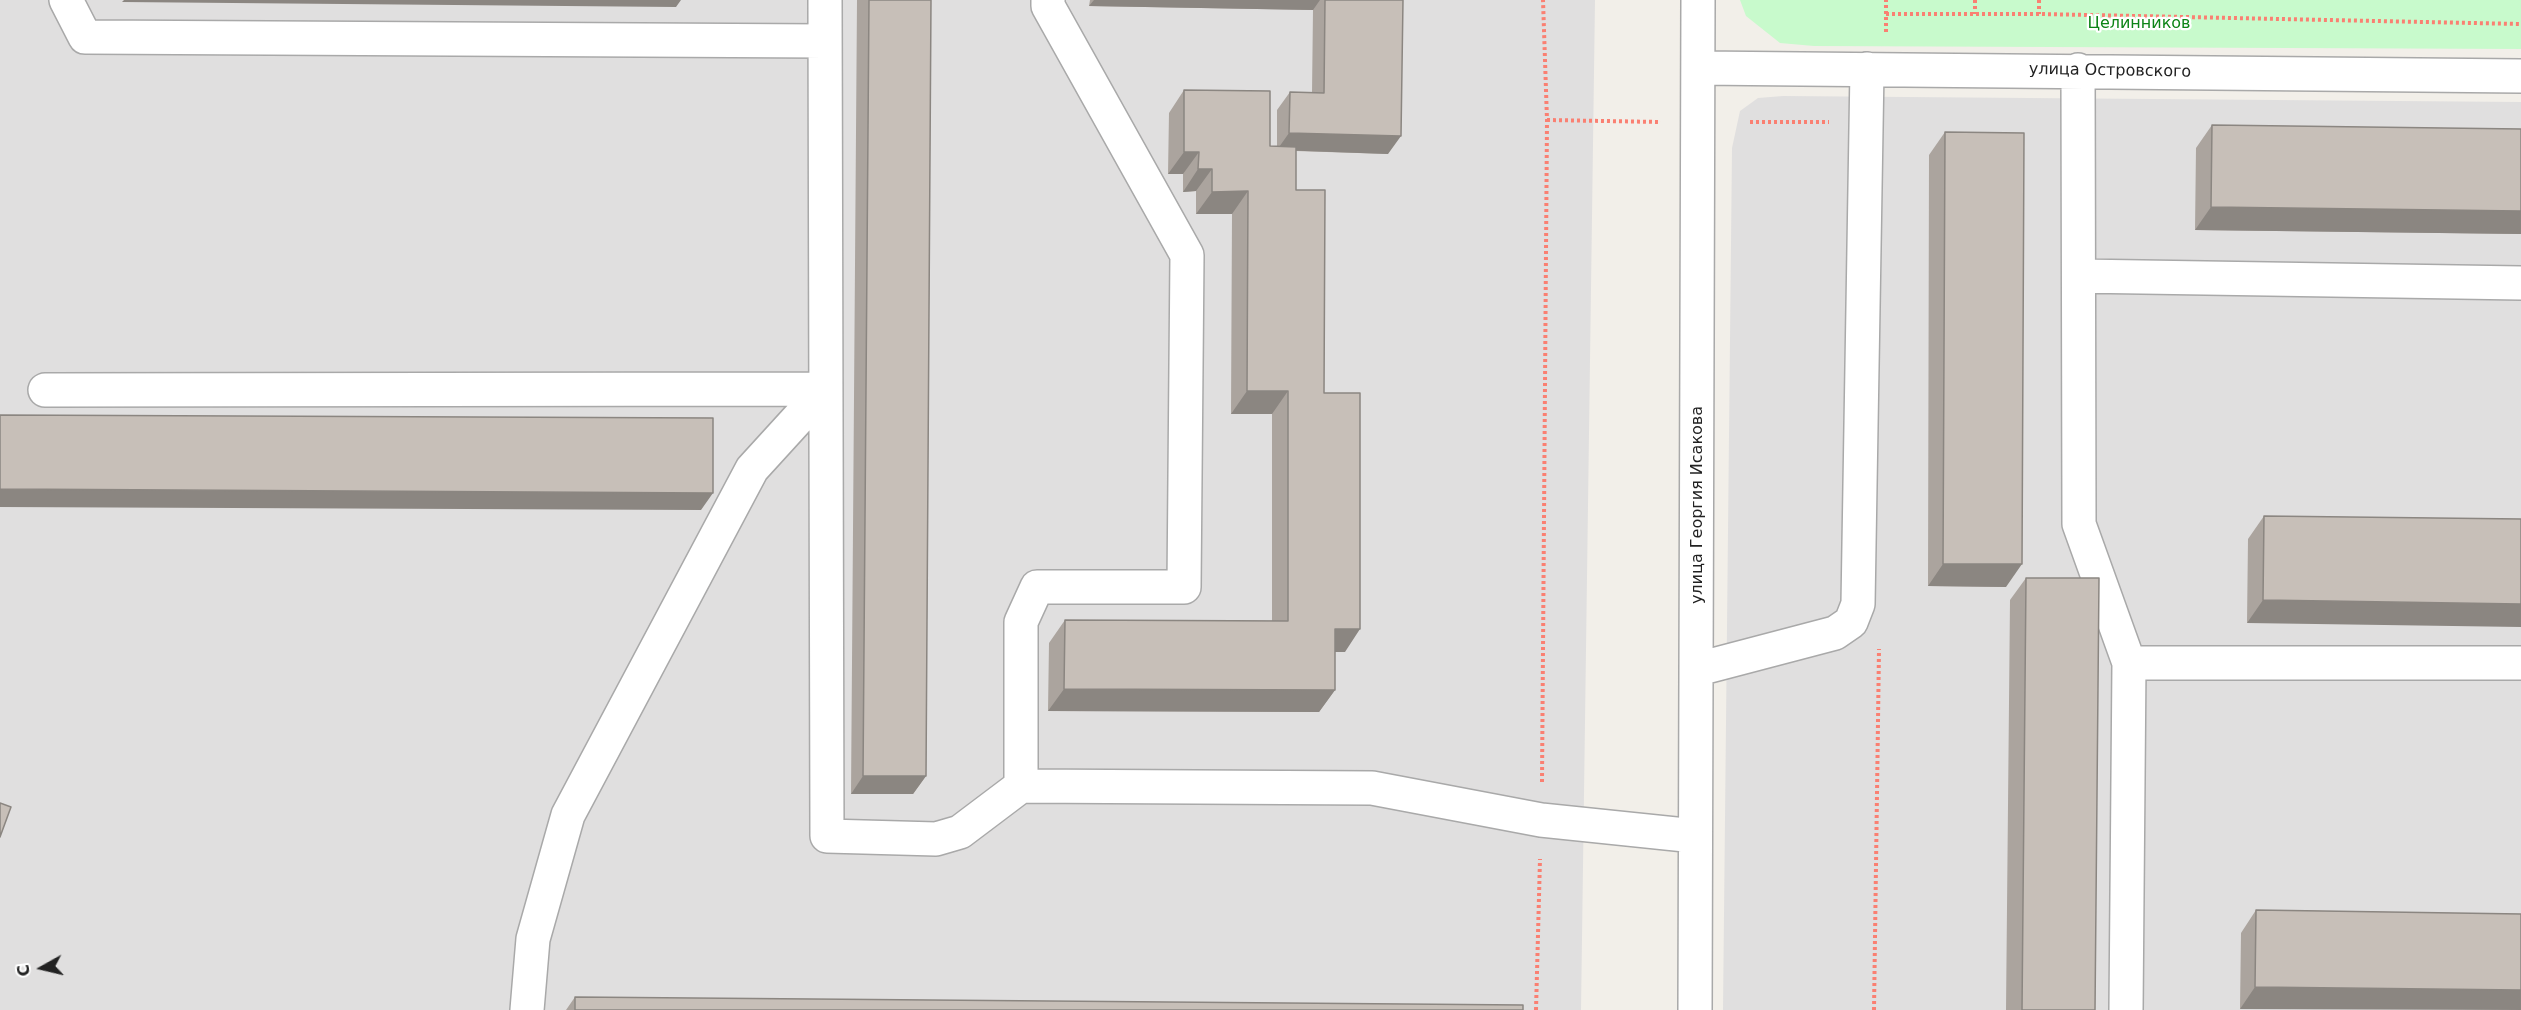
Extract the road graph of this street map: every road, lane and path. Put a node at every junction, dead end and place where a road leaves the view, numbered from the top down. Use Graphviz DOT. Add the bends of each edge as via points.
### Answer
graph roads {
  1 [pos="66,0"];
  2 [pos="825,0"];
  3 [pos="1048,0"];
  4 [pos="1543,0"];
  5 [pos="1698,0"];
  6 [pos="1975,0"];
  7 [pos="2039,0"];
  8 [pos="1886,14"];
  9 [pos="1975,14"];
  10 [pos="2039,14"];
  11 [pos="2521,24"];
  12 [pos="825,41"];
  13 [pos="1699,68"];
  14 [pos="1867,69"];
  15 [pos="2078,70"];
  16 [pos="2521,76"];
  17 [pos="1547,120"];
  18 [pos="1661,122"];
  19 [pos="1750,122"];
  20 [pos="1866,122"];
  21 [pos="2079,276"];
  22 [pos="2521,283"];
  23 [pos="825,389"];
  24 [pos="45,390"];
  25 [pos="2129,663"];
  26 [pos="2521,663"];
  27 [pos="1698,669"];
  28 [pos="1021,786"];
  29 [pos="1541,820"];
  30 [pos="1695,836"];
  31 [pos="527,1010"];
  32 [pos="1536,1010"];
  33 [pos="1695,1010"];
  34 [pos="2126,1010"];
  1 -- 12 [label="street" via="86,37"];
  2 -- 12 [label="street"];
  3 -- 28 [label="street" via="1186,255 1184,587 1036,587 1022,622"];
  4 -- 17 [label="path"];
  5 -- 13 [label="street, улица Георгия Исакова"];
  6 -- 9 [label="path"];
  7 -- 10 [label="path"];
  8 -- 9 [label="path"];
  9 -- 10 [label="path"];
  10 -- 11 [label="path"];
  12 -- 23 [label="street"];
  13 -- 14 [label="street, улица Островского"];
  13 -- 27 [label="street, улица Георгия Исакова"];
  14 -- 15 [label="street, улица Островского"];
  14 -- 20 [label="street"];
  15 -- 16 [label="street, улица Островского"];
  15 -- 21 [label="street"];
  17 -- 18 [label="path"];
  17 -- 29 [label="path"];
  19 -- 20 [label="path"];
  20 -- 27 [label="street" via="1858,604 1851,622 1835,633"];
  21 -- 22 [label="street"];
  21 -- 25 [label="street" via="2079,524"];
  23 -- 24 [label="street"];
  23 -- 28 [label="street" via="827,836 936,839 960,832"];
  23 -- 31 [label="street" via="752,469 568,815 533,939"];
  25 -- 26 [label="street"];
  25 -- 34 [label="street"];
  27 -- 30 [label="street, улица Георгия Исакова"];
  28 -- 29 [label="street" via="1372,788"];
  29 -- 30 [label="street"];
  29 -- 32 [label="path"];
  30 -- 33 [label="street, улица Георгия Исакова"];
}
